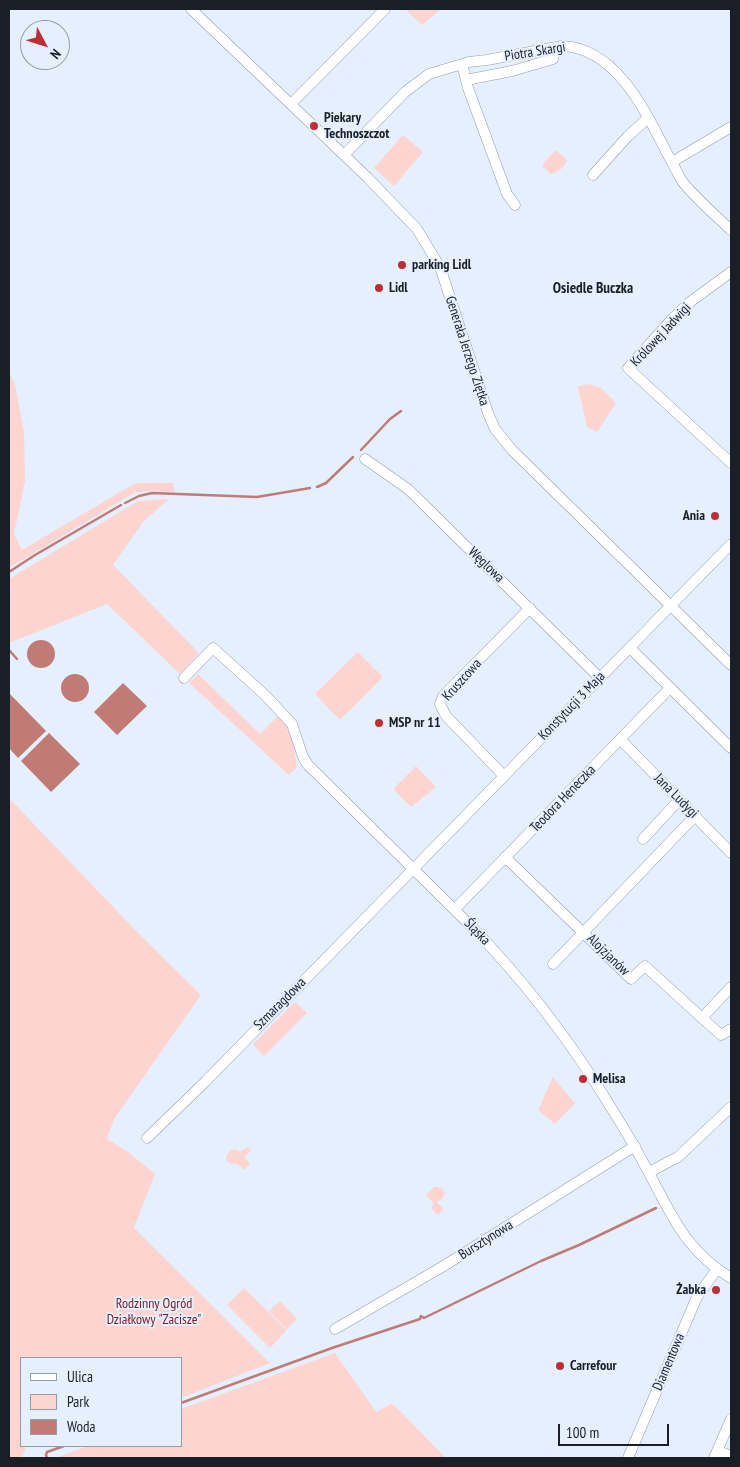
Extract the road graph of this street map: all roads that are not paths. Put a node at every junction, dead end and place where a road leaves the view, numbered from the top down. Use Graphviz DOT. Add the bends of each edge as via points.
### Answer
graph roads {
  1 [pos="191,9"];
  2 [pos="385,9"];
  3 [pos="552,48"];
  4 [pos="462,64"];
  5 [pos="466,80"];
  6 [pos="291,104"];
  7 [pos="648,118"];
  8 [pos="731,127"];
  9 [pos="344,155"];
  10 [pos="672,162"];
  11 [pos="593,174"];
  12 [pos="515,205"];
  13 [pos="731,230"];
  14 [pos="731,272"];
  15 [pos="365,459"];
  16 [pos="731,463"];
  17 [pos="731,544"];
  18 [pos="671,606"];
  19 [pos="530,608"];
  20 [pos="630,648"];
  21 [pos="731,665"];
  22 [pos="184,678"];
  23 [pos="600,678"];
  24 [pos="670,688"];
  25 [pos="620,740"];
  26 [pos="731,748"];
  27 [pos="504,776"];
  28 [pos="679,800"];
  29 [pos="695,816"];
  30 [pos="643,838"];
  31 [pos="731,853"];
  32 [pos="506,857"];
  33 [pos="413,869"];
  34 [pos="455,909"];
  35 [pos="585,933"];
  36 [pos="553,964"];
  37 [pos="731,987"];
  38 [pos="702,1018"];
  39 [pos="731,1030"];
  40 [pos="731,1107"];
  41 [pos="147,1138"];
  42 [pos="635,1146"];
  43 [pos="650,1174"];
  44 [pos="717,1268"];
  45 [pos="731,1278"];
  46 [pos="335,1329"];
  47 [pos="731,1419"];
  48 [pos="716,1455"];
  49 [pos="731,1456"];
  50 [pos="628,1458"];
  1 -- 6 [label="street, Generała Jerzego Ziętka"];
  2 -- 6 [label="street"];
  3 -- 4 [label="street, Piotra Skargi"];
  3 -- 5 [label="street" via="553,59"];
  3 -- 7 [label="street, Piotra Skargi" via="580,48 600,59 620,76"];
  4 -- 5 [label="street"];
  4 -- 9 [label="street, Piotra Skargi" via="434,72 419,81"];
  5 -- 12 [label="street" via="507,194"];
  6 -- 9 [label="street, Generała Jerzego Ziętka"];
  7 -- 10 [label="street, Piotra Skargi"];
  7 -- 11 [label="street"];
  8 -- 10 [label="street"];
  9 -- 18 [label="street, Generała Jerzego Ziętka" via="417,229 440,267 495,429 518,457"];
  10 -- 13 [label="street, Piotra Skargi" via="694,195"];
  14 -- 16 [label="street, Królowej Jadwigi" via="690,302 628,368"];
  15 -- 19 [label="street, Węglowa" via="408,490"];
  17 -- 18 [label="street, Konstytucji 3 Maja"];
  18 -- 20 [label="street, Konstytucji 3 Maja"];
  18 -- 21 [label="street, Generała Jerzego Ziętka"];
  19 -- 23 [label="street, Węglowa"];
  19 -- 27 [label="street, Kruszcowa" via="443,696 440,704 446,716"];
  20 -- 23 [label="street, Konstytucji 3 Maja"];
  20 -- 24 [label="street"];
  22 -- 33 [label="street, Śląska" via="213,648 292,724 303,757 315,772"];
  23 -- 27 [label="street, Konstytucji 3 Maja"];
  24 -- 25 [label="street, Teodora Heneczka"];
  24 -- 26 [label="street"];
  25 -- 28 [label="street, Jana Ludygi"];
  25 -- 32 [label="street, Teodora Heneczka"];
  27 -- 33 [label="street, Konstytucji 3 Maja"];
  28 -- 29 [label="street, Jana Ludygi"];
  28 -- 30 [label="street"];
  29 -- 31 [label="street, Jana Ludygi"];
  29 -- 35 [label="street"];
  32 -- 34 [label="street, Teodora Heneczka"];
  32 -- 35 [label="street, Alojzjanów"];
  33 -- 34 [label="street, Śląska"];
  33 -- 41 [label="street, Szmaragdowa"];
  34 -- 42 [label="street, Śląska" via="490,945 573,1049"];
  35 -- 36 [label="street"];
  35 -- 38 [label="street, Alojzjanów" via="631,979 645,966"];
  37 -- 38 [label="street"];
  38 -- 39 [label="street" via="721,1035"];
  40 -- 43 [label="street" via="688,1149"];
  42 -- 43 [label="street, Śląska"];
  42 -- 46 [label="street, Bursztynowa" via="442,1267"];
  43 -- 44 [label="street, Śląska" via="677,1227"];
  44 -- 45 [label="street, Śląska"];
  44 -- 50 [label="street, Diamentowa" via="697,1297"];
  47 -- 48 [label="street"];
  48 -- 49 [label="street"];
}
